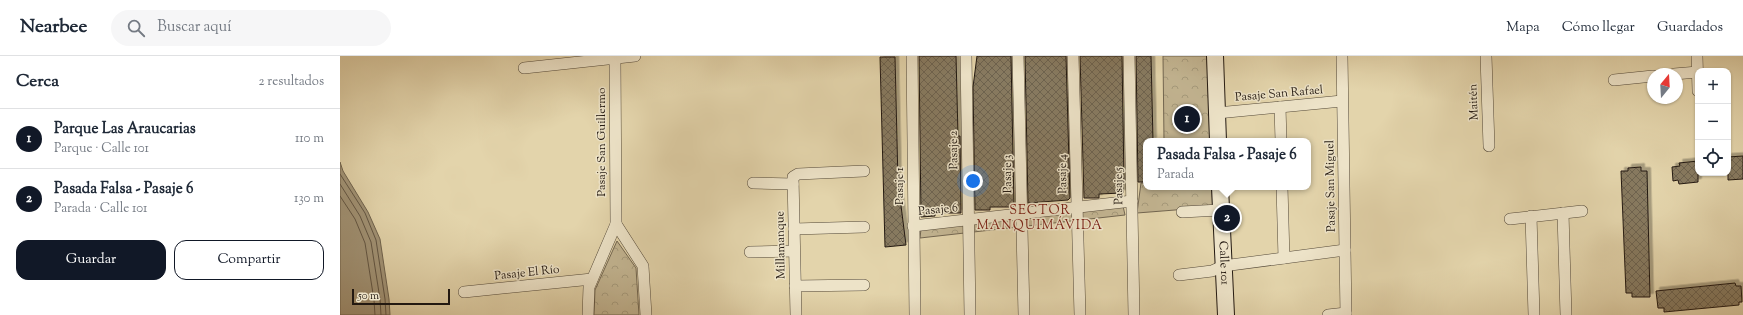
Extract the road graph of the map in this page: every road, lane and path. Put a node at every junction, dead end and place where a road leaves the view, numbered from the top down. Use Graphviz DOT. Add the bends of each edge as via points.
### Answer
graph roads {
  1 [pos="635,56"];
  2 [pos="912,56"];
  3 [pos="966,56"];
  4 [pos="1018,56"];
  5 [pos="1073,56"];
  6 [pos="1129,56"];
  7 [pos="1215,56"];
  8 [pos="1342,56"];
  9 [pos="1486,56"];
  10 [pos="1697,56"];
  11 [pos="615,58"];
  12 [pos="524,68"];
  13 [pos="1698,68"];
  14 [pos="1695,72"];
  15 [pos="1683,73"];
  16 [pos="1647,77"];
  17 [pos="1614,80"];
  18 [pos="1342,101"];
  19 [pos="1280,107"];
  20 [pos="1217,113"];
  21 [pos="1218,138"];
  22 [pos="1281,138"];
  23 [pos="1489,146"];
  24 [pos="864,171"];
  25 [pos="794,180"];
  26 [pos="753,183"];
  27 [pos="1220,190"];
  28 [pos="1282,190"];
  29 [pos="1132,201"];
  30 [pos="1077,208"];
  31 [pos="1220,210"];
  32 [pos="1582,210"];
  33 [pos="1182,212"];
  34 [pos="1563,213"];
  35 [pos="1022,214"];
  36 [pos="1531,216"];
  37 [pos="1510,219"];
  38 [pos="968,220"];
  39 [pos="616,224"];
  40 [pos="913,226"];
  41 [pos="864,227"];
  42 [pos="794,229"];
  43 [pos="1345,250"];
  44 [pos="794,251"];
  45 [pos="750,252"];
  46 [pos="1284,258"];
  47 [pos="1223,266"];
  48 [pos="1179,275"];
  49 [pos="592,279"];
  50 [pos="795,286"];
  51 [pos="864,286"];
  52 [pos="464,292"];
  53 [pos="1346,314"];
  54 [pos="588,315"];
  55 [pos="646,315"];
  56 [pos="796,315"];
  57 [pos="915,315"];
  58 [pos="970,315"];
  59 [pos="1024,315"];
  60 [pos="1080,315"];
  61 [pos="1134,315"];
  62 [pos="1226,315"];
  63 [pos="1328,315"];
  64 [pos="1534,315"];
  65 [pos="1566,315"];
  1 -- 11 [label="street"];
  2 -- 40 [label="street, Pasaje 1"];
  3 -- 38 [label="street, Pasaje 2"];
  4 -- 35 [label="street, Pasaje 3"];
  5 -- 30 [label="street, Pasaje 4"];
  6 -- 29 [label="street, Pasaje 5"];
  7 -- 20 [label="street"];
  8 -- 18 [label="street, Pasaje San Miguel"];
  9 -- 23 [label="street, Maitén"];
  10 -- 13 [label="street"];
  11 -- 12 [label="street"];
  11 -- 39 [label="street, Pasaje San Guillermo"];
  14 -- 15 [label="street"];
  16 -- 17 [label="street"];
  18 -- 19 [label="street, Pasaje San Rafael"];
  18 -- 43 [label="street, Pasaje San Miguel"];
  19 -- 20 [label="street, Pasaje San Rafael"];
  19 -- 22 [label="street"];
  20 -- 21 [label="street"];
  24 -- 25 [label="street" via="798,174"];
  25 -- 26 [label="street"];
  25 -- 42 [label="street, Millamanque"];
  27 -- 31 [label="street, Calle 101"];
  28 -- 46 [label="street"];
  29 -- 30 [label="street, Pasaje 6"];
  29 -- 61 [label="street, Pasaje 5"];
  30 -- 35 [label="street, Pasaje 6"];
  30 -- 60 [label="street, Pasaje 4"];
  31 -- 33 [label="street"];
  31 -- 47 [label="street, Calle 101"];
  32 -- 34 [label="street"];
  34 -- 36 [label="street"];
  34 -- 65 [label="street"];
  35 -- 38 [label="street, Pasaje 6"];
  35 -- 59 [label="street, Pasaje 3"];
  36 -- 37 [label="street"];
  36 -- 64 [label="street"];
  38 -- 40 [label="street, Pasaje 6"];
  38 -- 58 [label="street, Pasaje 2"];
  39 -- 49 [label="street, Pasaje San Guillermo"];
  39 -- 55 [label="street" via="643,266"];
  40 -- 57 [label="street, Pasaje 1"];
  41 -- 42 [label="street"];
  42 -- 44 [label="street, Millamanque"];
  43 -- 46 [label="street"];
  43 -- 53 [label="street, Pasaje San Miguel"];
  44 -- 45 [label="street"];
  44 -- 50 [label="street, Millamanque"];
  46 -- 47 [label="street"];
  47 -- 48 [label="street" via="1212,271"];
  47 -- 62 [label="street, Calle 101"];
  49 -- 52 [label="street, Pasaje El Río"];
  49 -- 54 [label="street, Pasaje San Guillermo" via="588,292"];
  50 -- 51 [label="street"];
  50 -- 56 [label="street, Millamanque"];
  53 -- 63 [label="street"];
}
